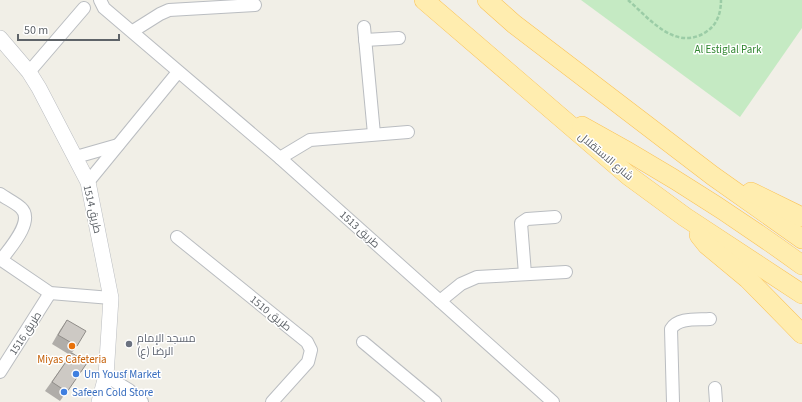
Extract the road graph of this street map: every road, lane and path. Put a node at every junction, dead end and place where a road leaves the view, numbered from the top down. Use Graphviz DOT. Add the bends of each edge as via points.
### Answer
graph roads {
  1 [pos="100,0"];
  2 [pos="424,0"];
  3 [pos="487,0"];
  4 [pos="628,0"];
  5 [pos="721,0"];
  6 [pos="255,5"];
  7 [pos="84,8"];
  8 [pos="364,27"];
  9 [pos="133,31"];
  10 [pos="0,38"];
  11 [pos="399,38"];
  12 [pos="365,40"];
  13 [pos="29,72"];
  14 [pos="178,72"];
  15 [pos="547,107"];
  16 [pos="408,132"];
  17 [pos="374,134"];
  18 [pos="118,145"];
  19 [pos="76,157"];
  20 [pos="280,158"];
  21 [pos="713,176"];
  22 [pos="88,182"];
  23 [pos="0,194"];
  24 [pos="555,217"];
  25 [pos="685,217"];
  26 [pos="802,217"];
  27 [pos="177,237"];
  28 [pos="802,239"];
  29 [pos="1,260"];
  30 [pos="802,265"];
  31 [pos="566,272"];
  32 [pos="525,274"];
  33 [pos="50,293"];
  34 [pos="802,294"];
  35 [pos="111,298"];
  36 [pos="440,301"];
  37 [pos="710,319"];
  38 [pos="802,334"];
  39 [pos="363,342"];
  40 [pos="0,372"];
  41 [pos="106,376"];
  42 [pos="715,388"];
  43 [pos="100,399"];
  44 [pos="427,399"];
  45 [pos="140,400"];
  46 [pos="272,402"];
  47 [pos="554,402"];
  48 [pos="674,402"];
  49 [pos="716,402"];
  1 -- 9 [label="street, طريق 1513" via="104,8"];
  2 -- 15 [label="main road, شارع الاستقلال"];
  3 -- 21 [label="main road" via="514,24"];
  4 -- 5 [label="path" via="664,31 686,39 702,34 715,24 721,9"];
  6 -- 9 [label="street" via="169,10"];
  7 -- 13 [label="street"];
  8 -- 12 [label="street"];
  9 -- 14 [label="street, طريق 1513"];
  10 -- 13 [label="street, طريق 1514"];
  11 -- 12 [label="street"];
  12 -- 17 [label="street"];
  13 -- 19 [label="street, طريق 1514"];
  14 -- 18 [label="street"];
  14 -- 20 [label="street, طريق 1513"];
  15 -- 25 [label="main road, شارع الاستقلال" via="629,176"];
  15 -- 30 [label="main road" via="627,150 758,233"];
  16 -- 17 [label="street"];
  17 -- 20 [label="street" via="310,140"];
  18 -- 19 [label="street"];
  18 -- 22 [label="street"];
  19 -- 22 [label="street, طريق 1514"];
  20 -- 36 [label="street, طريق 1513"];
  21 -- 26 [label="main road"];
  21 -- 28 [label="main road"];
  22 -- 35 [label="street, طريق 1514"];
  23 -- 29 [label="street" via="22,209 26,217 24,227"];
  24 -- 32 [label="street" via="527,219 521,224"];
  25 -- 34 [label="main road, شارع الاستقلال"];
  25 -- 38 [label="main road" via="707,245 748,279"];
  27 -- 46 [label="street, طريق 1510" via="307,342 311,350 308,362"];
  29 -- 33 [label="street"];
  31 -- 32 [label="street"];
  32 -- 36 [label="street" via="477,277 461,284"];
  33 -- 35 [label="street"];
  33 -- 40 [label="street, طريق 1516"];
  35 -- 41 [label="street, طريق 1514"];
  36 -- 47 [label="street, طريق 1513"];
  37 -- 48 [label="street" via="679,321 671,329"];
  39 -- 44 [label="street"];
  41 -- 43 [label="street, طريق 1514"];
  41 -- 45 [label="street"];
  42 -- 49 [label="street"];
  43 -- 45 [label="street"];
}
